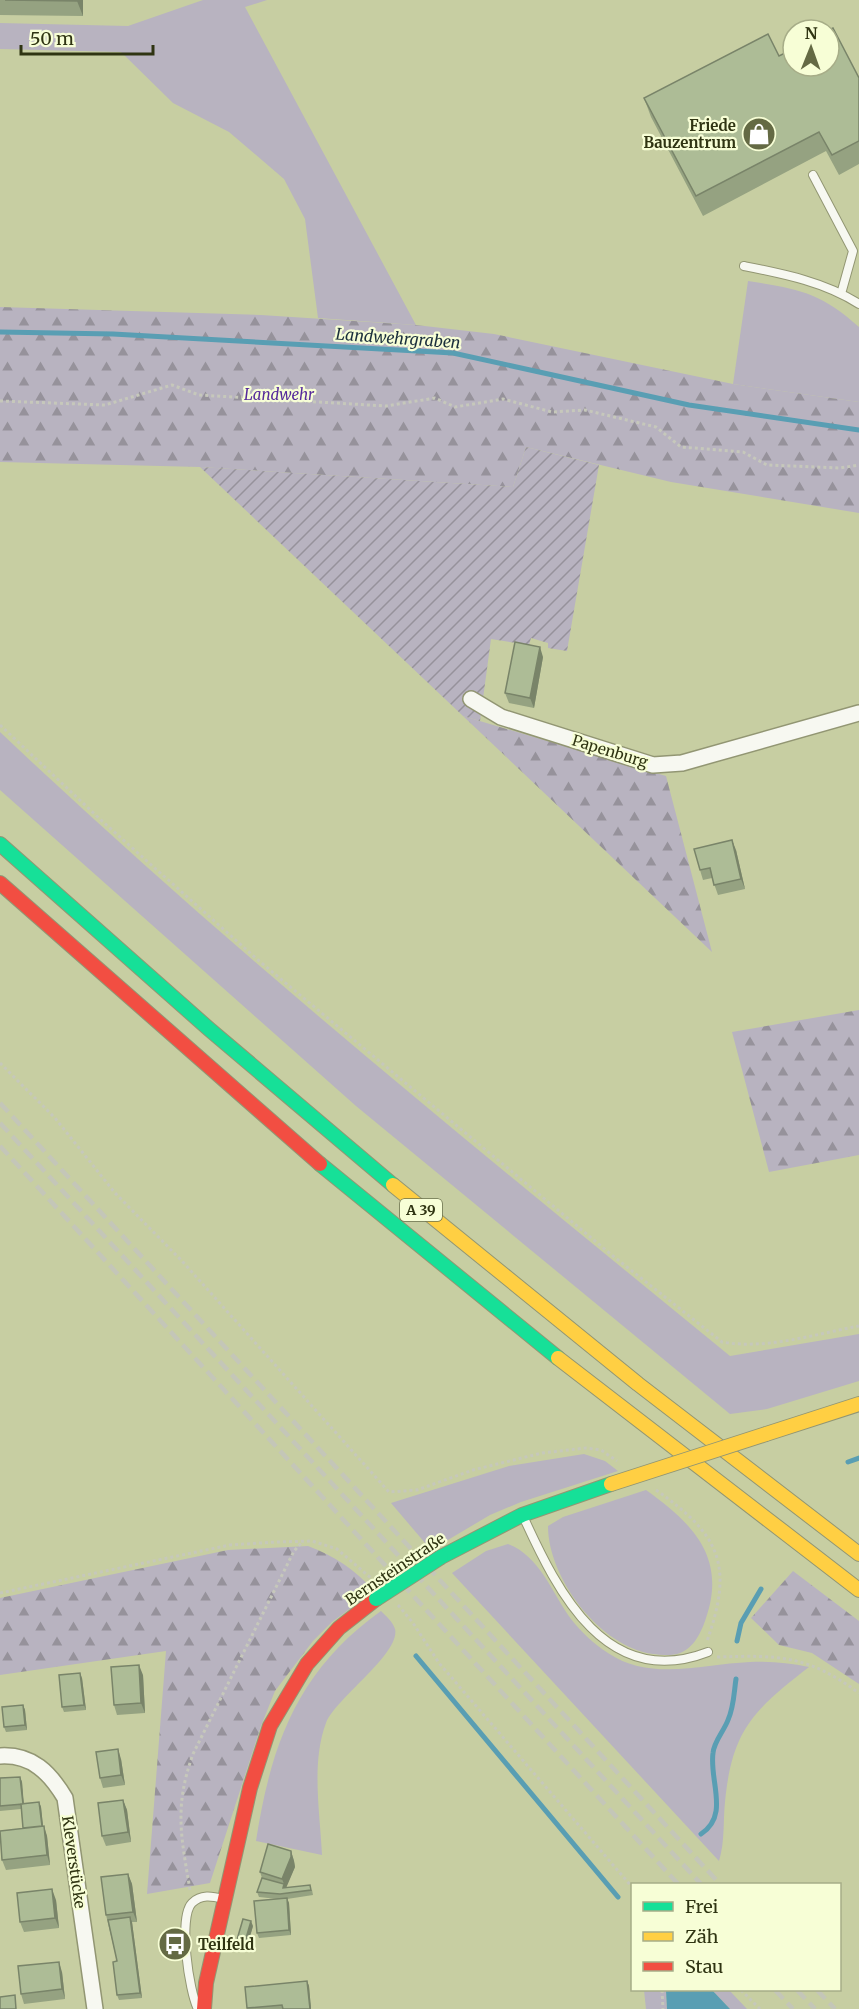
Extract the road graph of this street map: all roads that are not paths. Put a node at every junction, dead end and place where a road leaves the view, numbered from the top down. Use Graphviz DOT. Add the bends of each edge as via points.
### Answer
graph roads {
  1 [pos="813,175"];
  2 [pos="744,266"];
  3 [pos="841,294"];
  4 [pos="859,304"];
  5 [pos="471,699"];
  6 [pos="859,713"];
  7 [pos="0,844"];
  8 [pos="0,883"];
  9 [pos="859,1404"];
  10 [pos="522,1515"];
  11 [pos="859,1554"];
  12 [pos="859,1590"];
  13 [pos="708,1652"];
  14 [pos="0,1756"];
  15 [pos="225,1900"];
  16 [pos="95,2009"];
  17 [pos="198,2009"];
  18 [pos="204,2009"];
  1 -- 3 [label="lane" via="853,251"];
  2 -- 3 [label="lane" via="795,276"];
  3 -- 4 [label="lane"];
  5 -- 6 [label="street, Papenburg" via="501,717 653,765 682,763"];
  7 -- 11 [label="main road, A 39" via="331,1136 534,1304"];
  8 -- 12 [label="main road, A 39" via="174,1038 519,1328 693,1466"];
  9 -- 10 [label="main road, Bernsteinstraße, bridge"];
  10 -- 13 [label="lane" via="570,1604 606,1642 634,1656 662,1663"];
  10 -- 15 [label="main road, Bernsteinstraße, bridge" via="378,1592 320,1648 294,1681 270,1726 250,1788"];
  14 -- 16 [label="street, Kleverstücke" via="33,1762 52,1776 65,1798"];
  15 -- 17 [label="lane" via="201,1897 186,1915 193,2000"];
  15 -- 18 [label="main road, Bernsteinstraße"];
}
